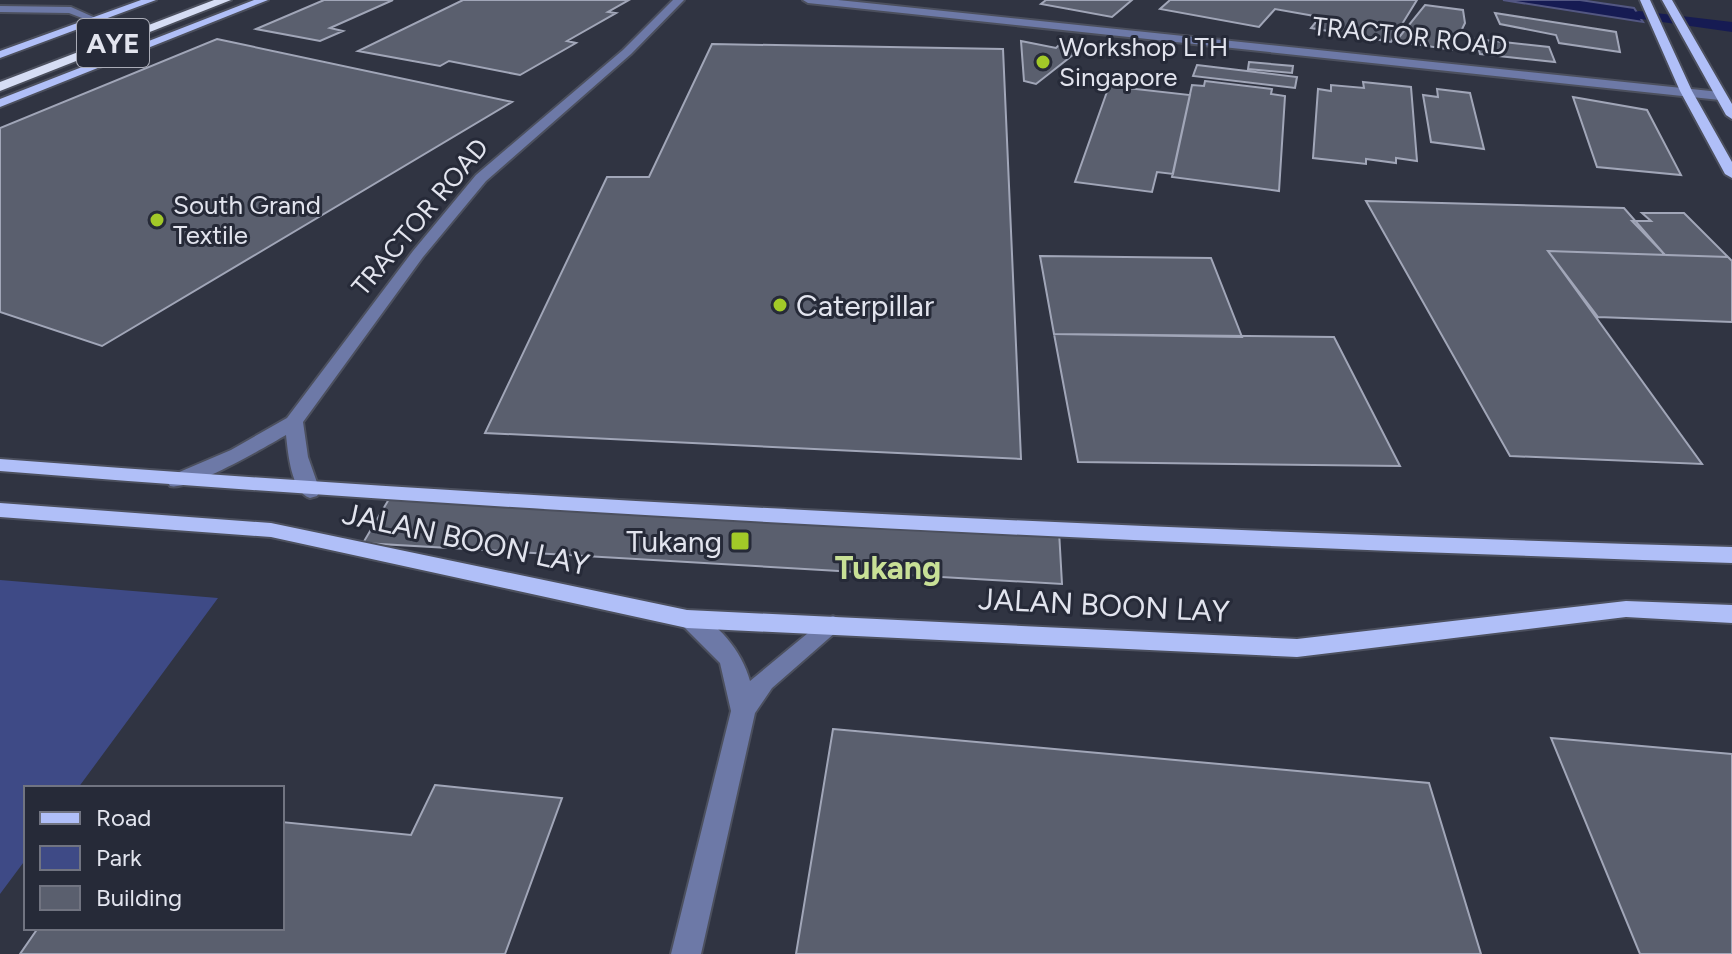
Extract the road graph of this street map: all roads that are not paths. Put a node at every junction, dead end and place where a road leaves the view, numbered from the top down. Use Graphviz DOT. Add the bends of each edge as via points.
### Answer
graph roads {
  1 [pos="18,0"];
  2 [pos="91,0"];
  3 [pos="151,0"];
  4 [pos="187,0"];
  5 [pos="225,0"];
  6 [pos="263,0"];
  7 [pos="679,0"];
  8 [pos="808,0"];
  9 [pos="1645,0"];
  10 [pos="1668,2"];
  11 [pos="0,8"];
  12 [pos="71,10"];
  13 [pos="95,20"];
  14 [pos="0,55"];
  15 [pos="0,70"];
  16 [pos="0,87"];
  17 [pos="1686,91"];
  18 [pos="1720,96"];
  19 [pos="0,103"];
  20 [pos="1732,115"];
  21 [pos="1732,174"];
  22 [pos="294,422"];
  23 [pos="0,465"];
  24 [pos="177,481"];
  25 [pos="310,491"];
  26 [pos="0,510"];
  27 [pos="1732,555"];
  28 [pos="1732,614"];
  29 [pos="687,619"];
  30 [pos="833,625"];
  31 [pos="743,711"];
  32 [pos="686,954"];
  1 -- 11 [label="street"];
  2 -- 12 [label="street"];
  3 -- 13 [label="main road"];
  4 -- 15 [label="highway, AYE"];
  5 -- 16 [label="highway, AYE"];
  6 -- 19 [label="main road"];
  7 -- 22 [label="street, TRACTOR ROAD" via="480,179"];
  8 -- 17 [label="street, TRACTOR ROAD"];
  9 -- 17 [label="main road"];
  10 -- 18 [label="main road"];
  11 -- 12 [label="street"];
  12 -- 13 [label="street"];
  13 -- 14 [label="main road"];
  17 -- 18 [label="street, TRACTOR ROAD"];
  17 -- 21 [label="main road"];
  18 -- 20 [label="main road"];
  22 -- 24 [label="street, TRACTOR ROAD"];
  22 -- 25 [label="street" via="298,457"];
  23 -- 24 [label="main road, JALAN BOON LAY"];
  24 -- 25 [label="main road, JALAN BOON LAY"];
  25 -- 27 [label="main road, JALAN BOON LAY" via="977,529"];
  26 -- 29 [label="main road, JALAN BOON LAY" via="271,530"];
  28 -- 30 [label="main road, JALAN BOON LAY" via="1626,609 1297,648"];
  29 -- 30 [label="main road, JALAN BOON LAY"];
  29 -- 31 [label="street" via="728,651 737,668"];
  30 -- 31 [label="street" via="763,681"];
  31 -- 32 [label="street"];
}
